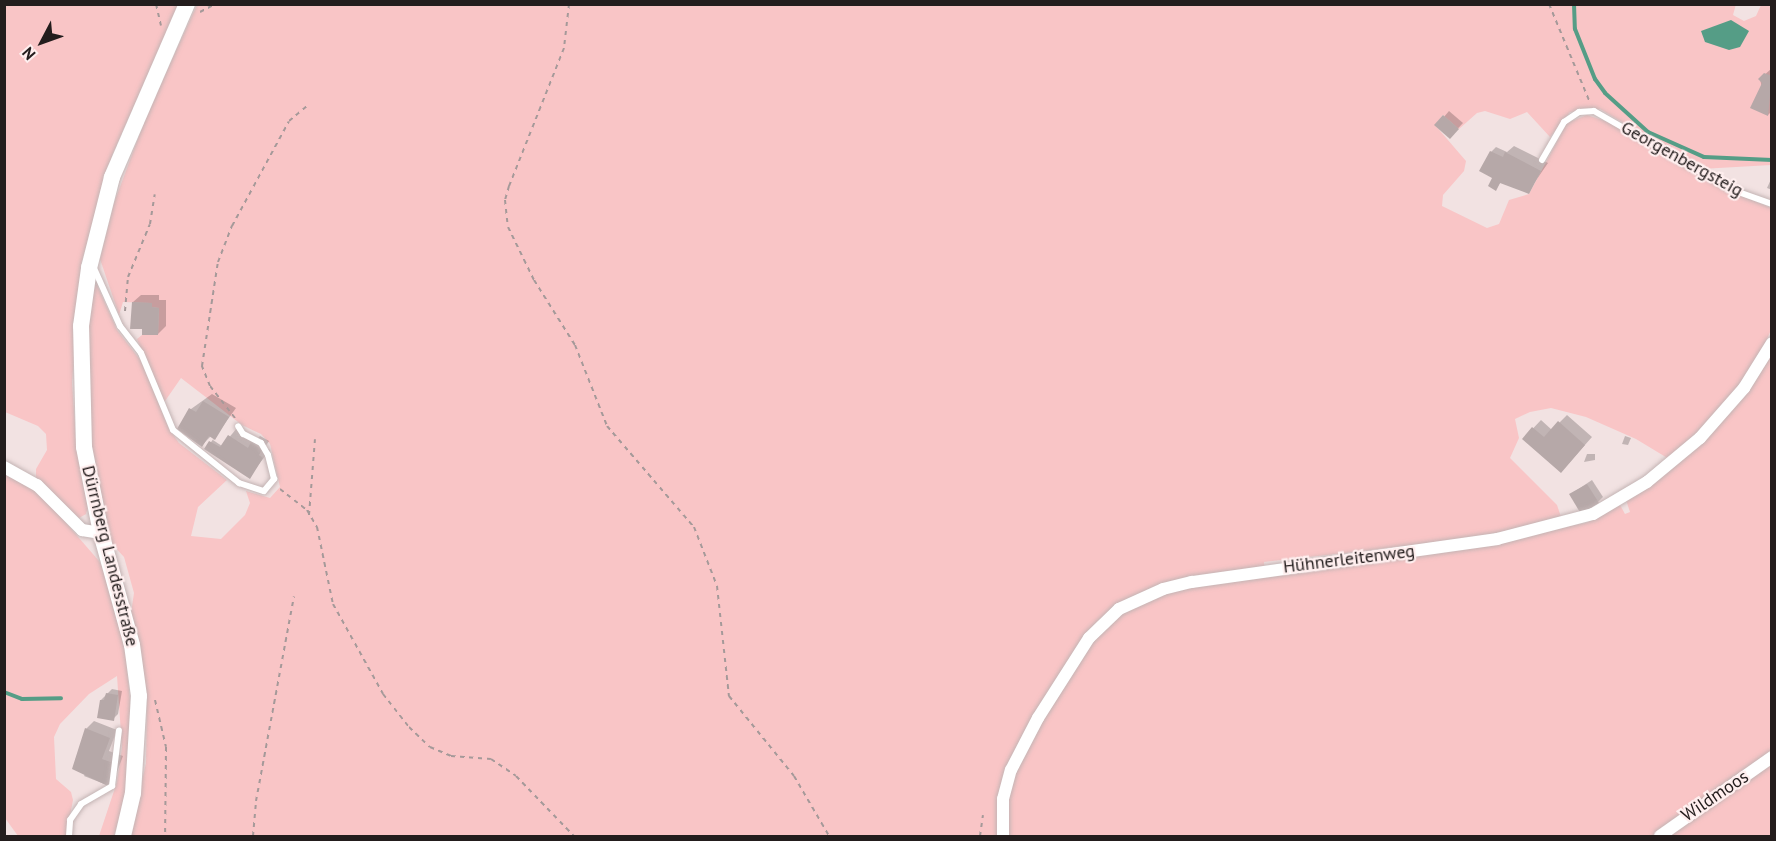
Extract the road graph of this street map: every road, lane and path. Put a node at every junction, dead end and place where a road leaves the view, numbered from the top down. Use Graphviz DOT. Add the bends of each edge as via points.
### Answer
graph roads {
  1 [pos="187,4"];
  2 [pos="569,4"];
  3 [pos="1549,4"];
  4 [pos="307,106"];
  5 [pos="1594,111"];
  6 [pos="1542,160"];
  7 [pos="155,194"];
  8 [pos="1772,204"];
  9 [pos="90,260"];
  10 [pos="124,332"];
  11 [pos="1772,343"];
  12 [pos="238,426"];
  13 [pos="315,439"];
  14 [pos="4,467"];
  15 [pos="272,484"];
  16 [pos="309,515"];
  17 [pos="101,533"];
  18 [pos="294,596"];
  19 [pos="138,683"];
  20 [pos="119,730"];
  21 [pos="1772,757"];
  22 [pos="983,815"];
  23 [pos="69,837"];
  24 [pos="123,837"];
  25 [pos="165,837"];
  26 [pos="253,837"];
  27 [pos="574,837"];
  28 [pos="829,837"];
  29 [pos="980,837"];
  30 [pos="1003,837"];
  31 [pos="1660,837"];
  1 -- 9 [label="main road, Dürrnberg Landesstraße" via="112,177"];
  2 -- 28 [label="path" via="564,48 505,200 508,227 534,280 575,345 608,426 693,527 717,586 729,696 794,776"];
  3 -- 5 [label="path"];
  4 -- 12 [label="path" via="289,122 232,226 214,281 202,366 210,386"];
  5 -- 6 [label="lane" via="1578,112 1564,122"];
  5 -- 8 [label="lane, Georgenbergsteig" via="1730,189"];
  7 -- 10 [label="path" via="150,224 128,276"];
  9 -- 10 [label="lane"];
  9 -- 17 [label="main road, Dürrnberg Landesstraße" via="81,326 81,406 90,485"];
  10 -- 15 [label="lane" via="141,353 172,430 248,488 264,491"];
  11 -- 30 [label="street, Hühnerleitenweg" via="1744,388 1700,438 1640,487 1593,514 1497,539 1192,582 1163,589 1119,609 1089,638 1038,718 1011,770 1003,799"];
  12 -- 15 [label="lane" via="265,448 274,474"];
  13 -- 16 [label="path"];
  14 -- 17 [label="street" via="37,485 82,530"];
  15 -- 16 [label="path"];
  16 -- 27 [label="path" via="317,527 333,604 383,694 409,727 430,747 451,756 491,759 516,776"];
  17 -- 19 [label="main road, Dürrnberg Landesstraße" via="132,645"];
  18 -- 26 [label="path" via="256,801"];
  19 -- 24 [label="main road, Dürrnberg Landesstraße" via="138,746"];
  19 -- 25 [label="path" via="154,697 166,747"];
  20 -- 23 [label="lane" via="112,786 81,804 70,820"];
  21 -- 31 [label="street, Wildmoos"];
  22 -- 29 [label="path"];
}
